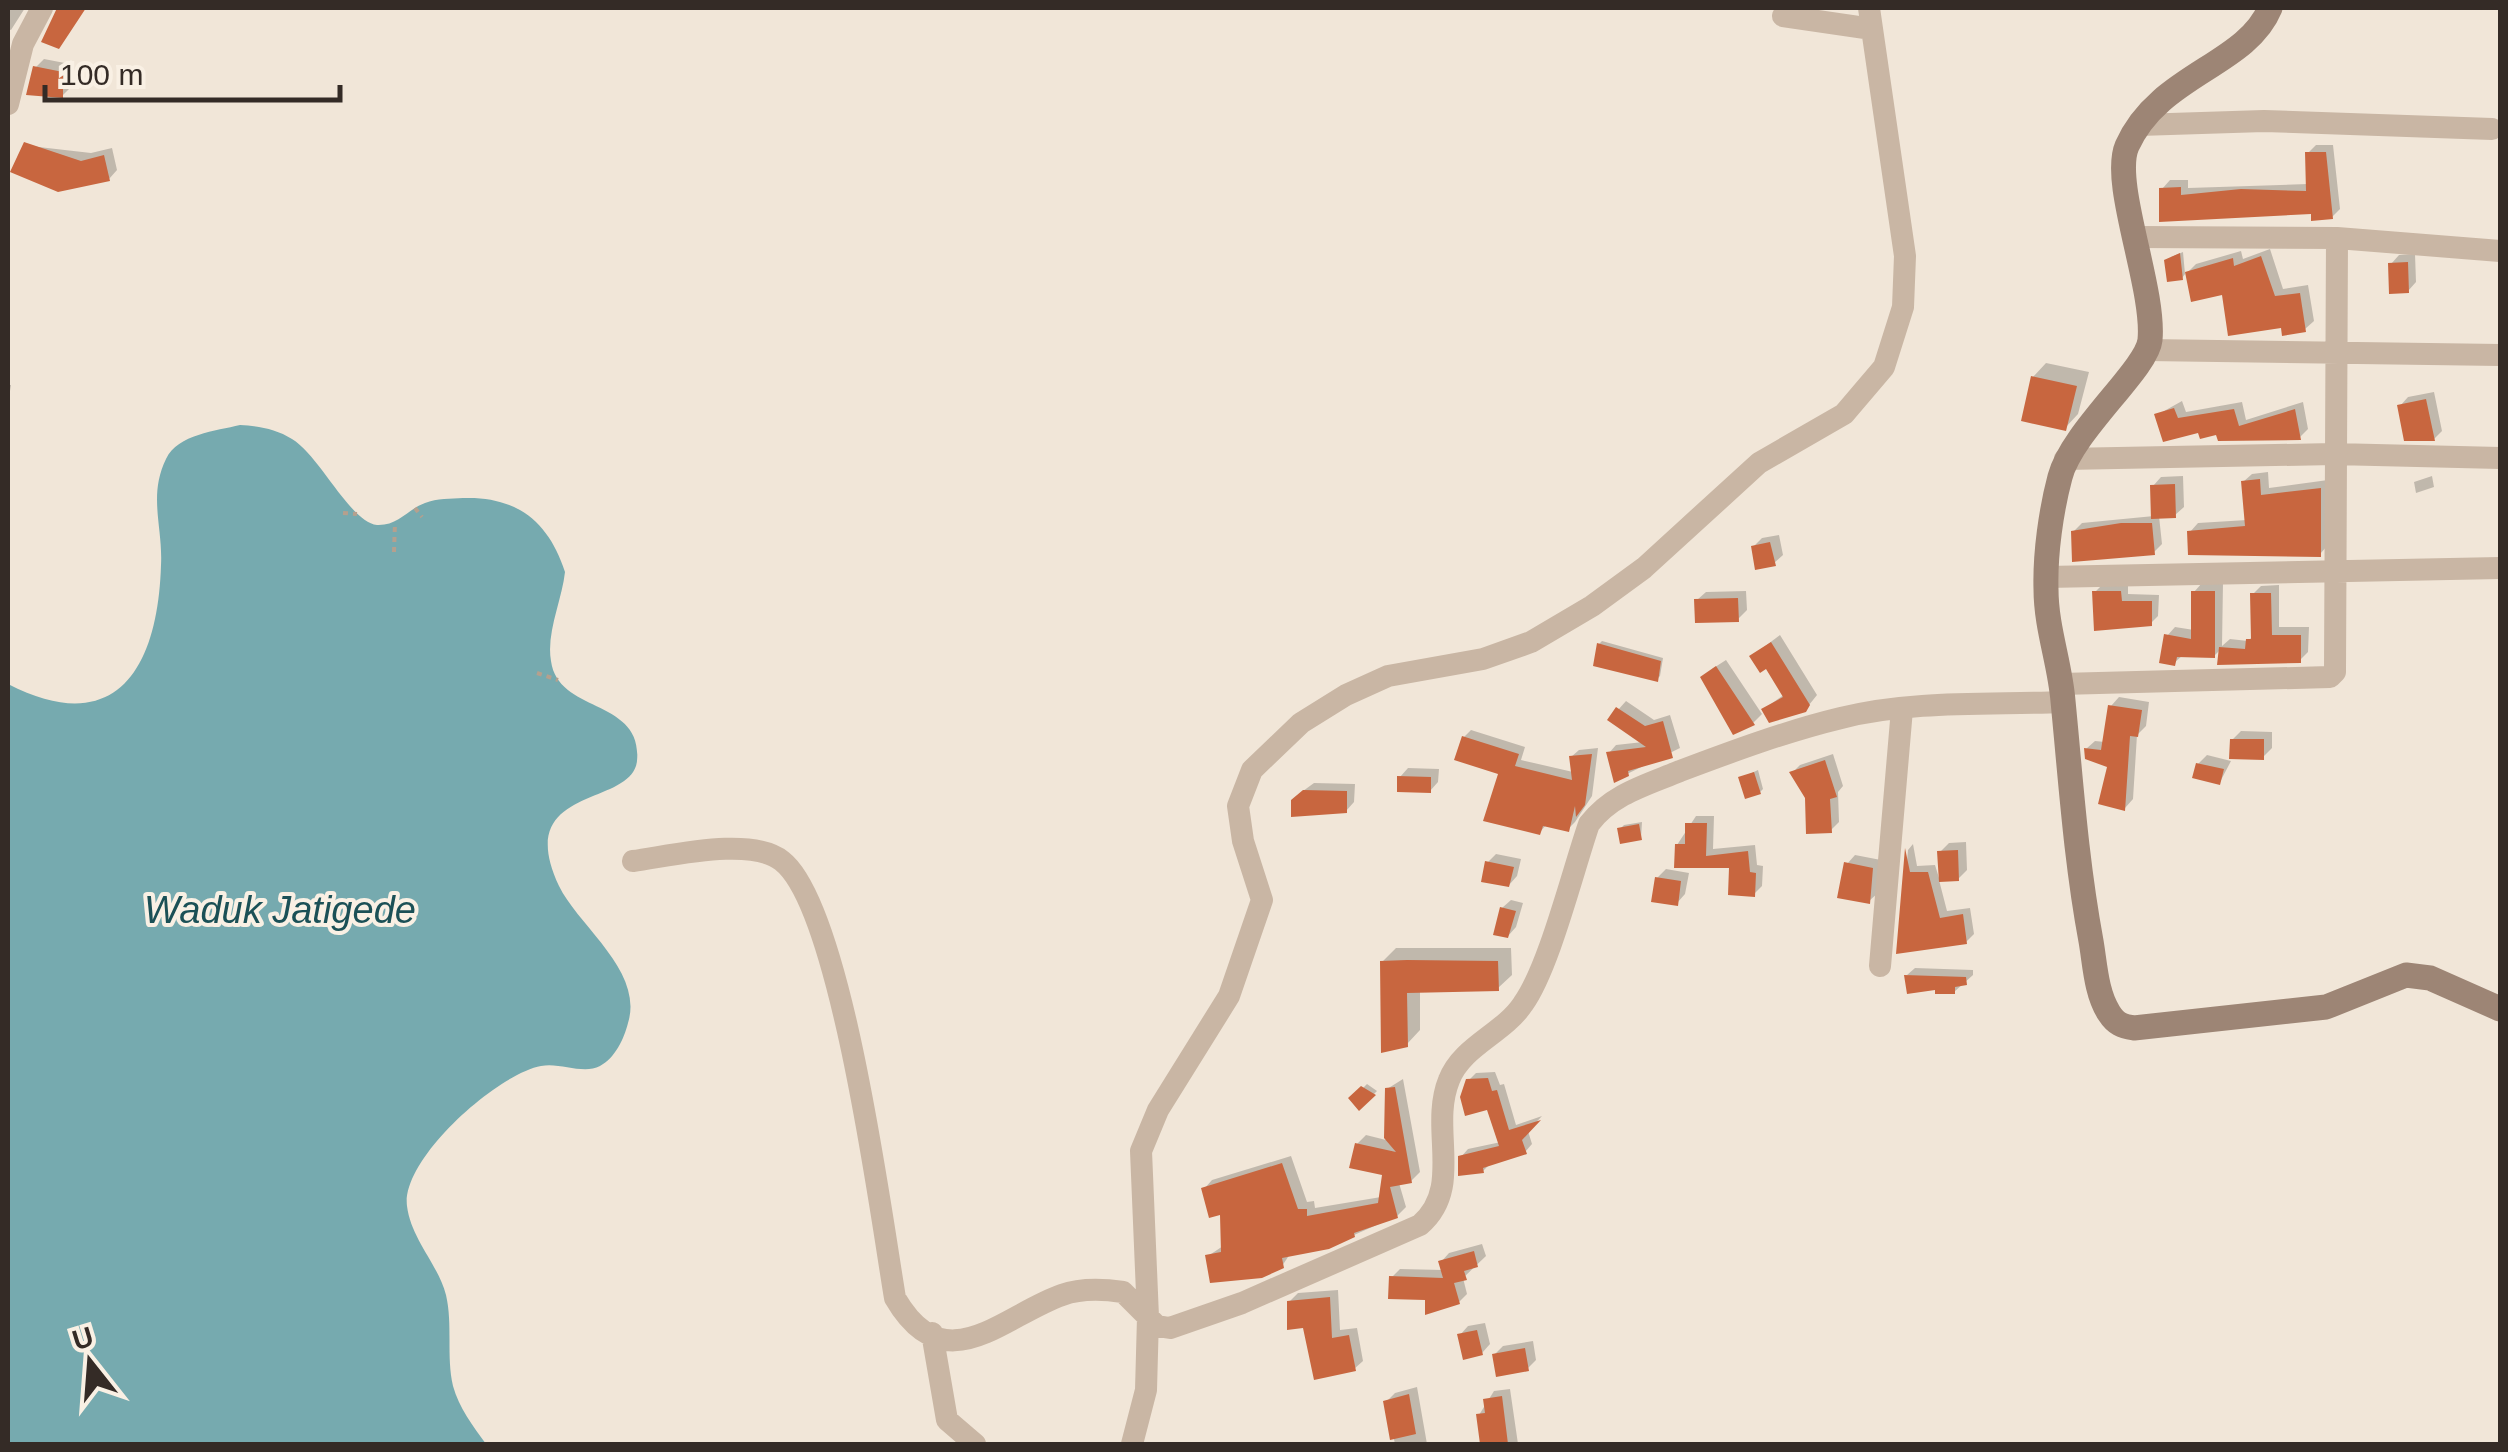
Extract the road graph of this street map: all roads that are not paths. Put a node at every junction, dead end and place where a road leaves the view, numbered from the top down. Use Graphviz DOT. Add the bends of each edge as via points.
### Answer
graph roads {
  1 [pos="42,8"];
  2 [pos="2270,8"];
  3 [pos="1783,16"];
  4 [pos="1871,18"];
  5 [pos="8,104"];
  6 [pos="2139,124"];
  7 [pos="2492,129"];
  8 [pos="2137,236"];
  9 [pos="2337,238"];
  10 [pos="2500,252"];
  11 [pos="2148,350"];
  12 [pos="2335,353"];
  13 [pos="2500,354"];
  14 [pos="2334,454"];
  15 [pos="2500,458"];
  16 [pos="2065,459"];
  17 [pos="2334,568"];
  18 [pos="2500,568"];
  19 [pos="2047,577"];
  20 [pos="2062,693"];
  21 [pos="1902,708"];
  22 [pos="633,861"];
  23 [pos="1880,966"];
  24 [pos="2500,1009"];
  25 [pos="1148,1317"];
  26 [pos="932,1333"];
  27 [pos="975,1444"];
  28 [pos="1132,1444"];
  1 -- 5 [label="street"];
  2 -- 6 [label="street" via="2255,34 2178,84"];
  3 -- 4 [label="street"];
  4 -- 25 [label="street" via="1905,256 1903,307 1884,367 1844,414 1760,463 1592,606 1531,642 1483,659 1388,676 1346,695 1302,722 1252,770 1238,806 1242,842 1262,900 1228,996 1158,1110 1141,1151"];
  6 -- 7 [label="street"];
  6 -- 8 [label="street" via="2125,152 2124,176"];
  8 -- 9 [label="street"];
  8 -- 11 [label="street" via="2148,288"];
  9 -- 10 [label="street"];
  9 -- 12 [label="street"];
  11 -- 12 [label="street"];
  11 -- 16 [label="street"];
  12 -- 13 [label="street"];
  12 -- 14 [label="street"];
  14 -- 15 [label="street"];
  14 -- 16 [label="street"];
  14 -- 17 [label="street"];
  16 -- 19 [label="street"];
  17 -- 18 [label="street"];
  17 -- 19 [label="street"];
  17 -- 20 [label="street" via="2334,676"];
  19 -- 20 [label="street" via="2048,631"];
  20 -- 21 [label="street"];
  20 -- 24 [label="street" via="2078,871 2100,994 2120,1025 2326,1006 2406,975 2430,978"];
  21 -- 23 [label="street"];
  21 -- 25 [label="street" via="1842,717 1726,754 1604,806 1589,824 1524,1004 1449,1079 1444,1186 1432,1214 1388,1240 1186,1324 1162,1329"];
  22 -- 26 [label="street" via="743,850 781,860 791,871 827,942 896,1298"];
  25 -- 26 [label="street" via="1123,1292 1078,1290 980,1338"];
  25 -- 28 [label="street" via="1146,1390"];
  26 -- 27 [label="street" via="947,1420"];
}
